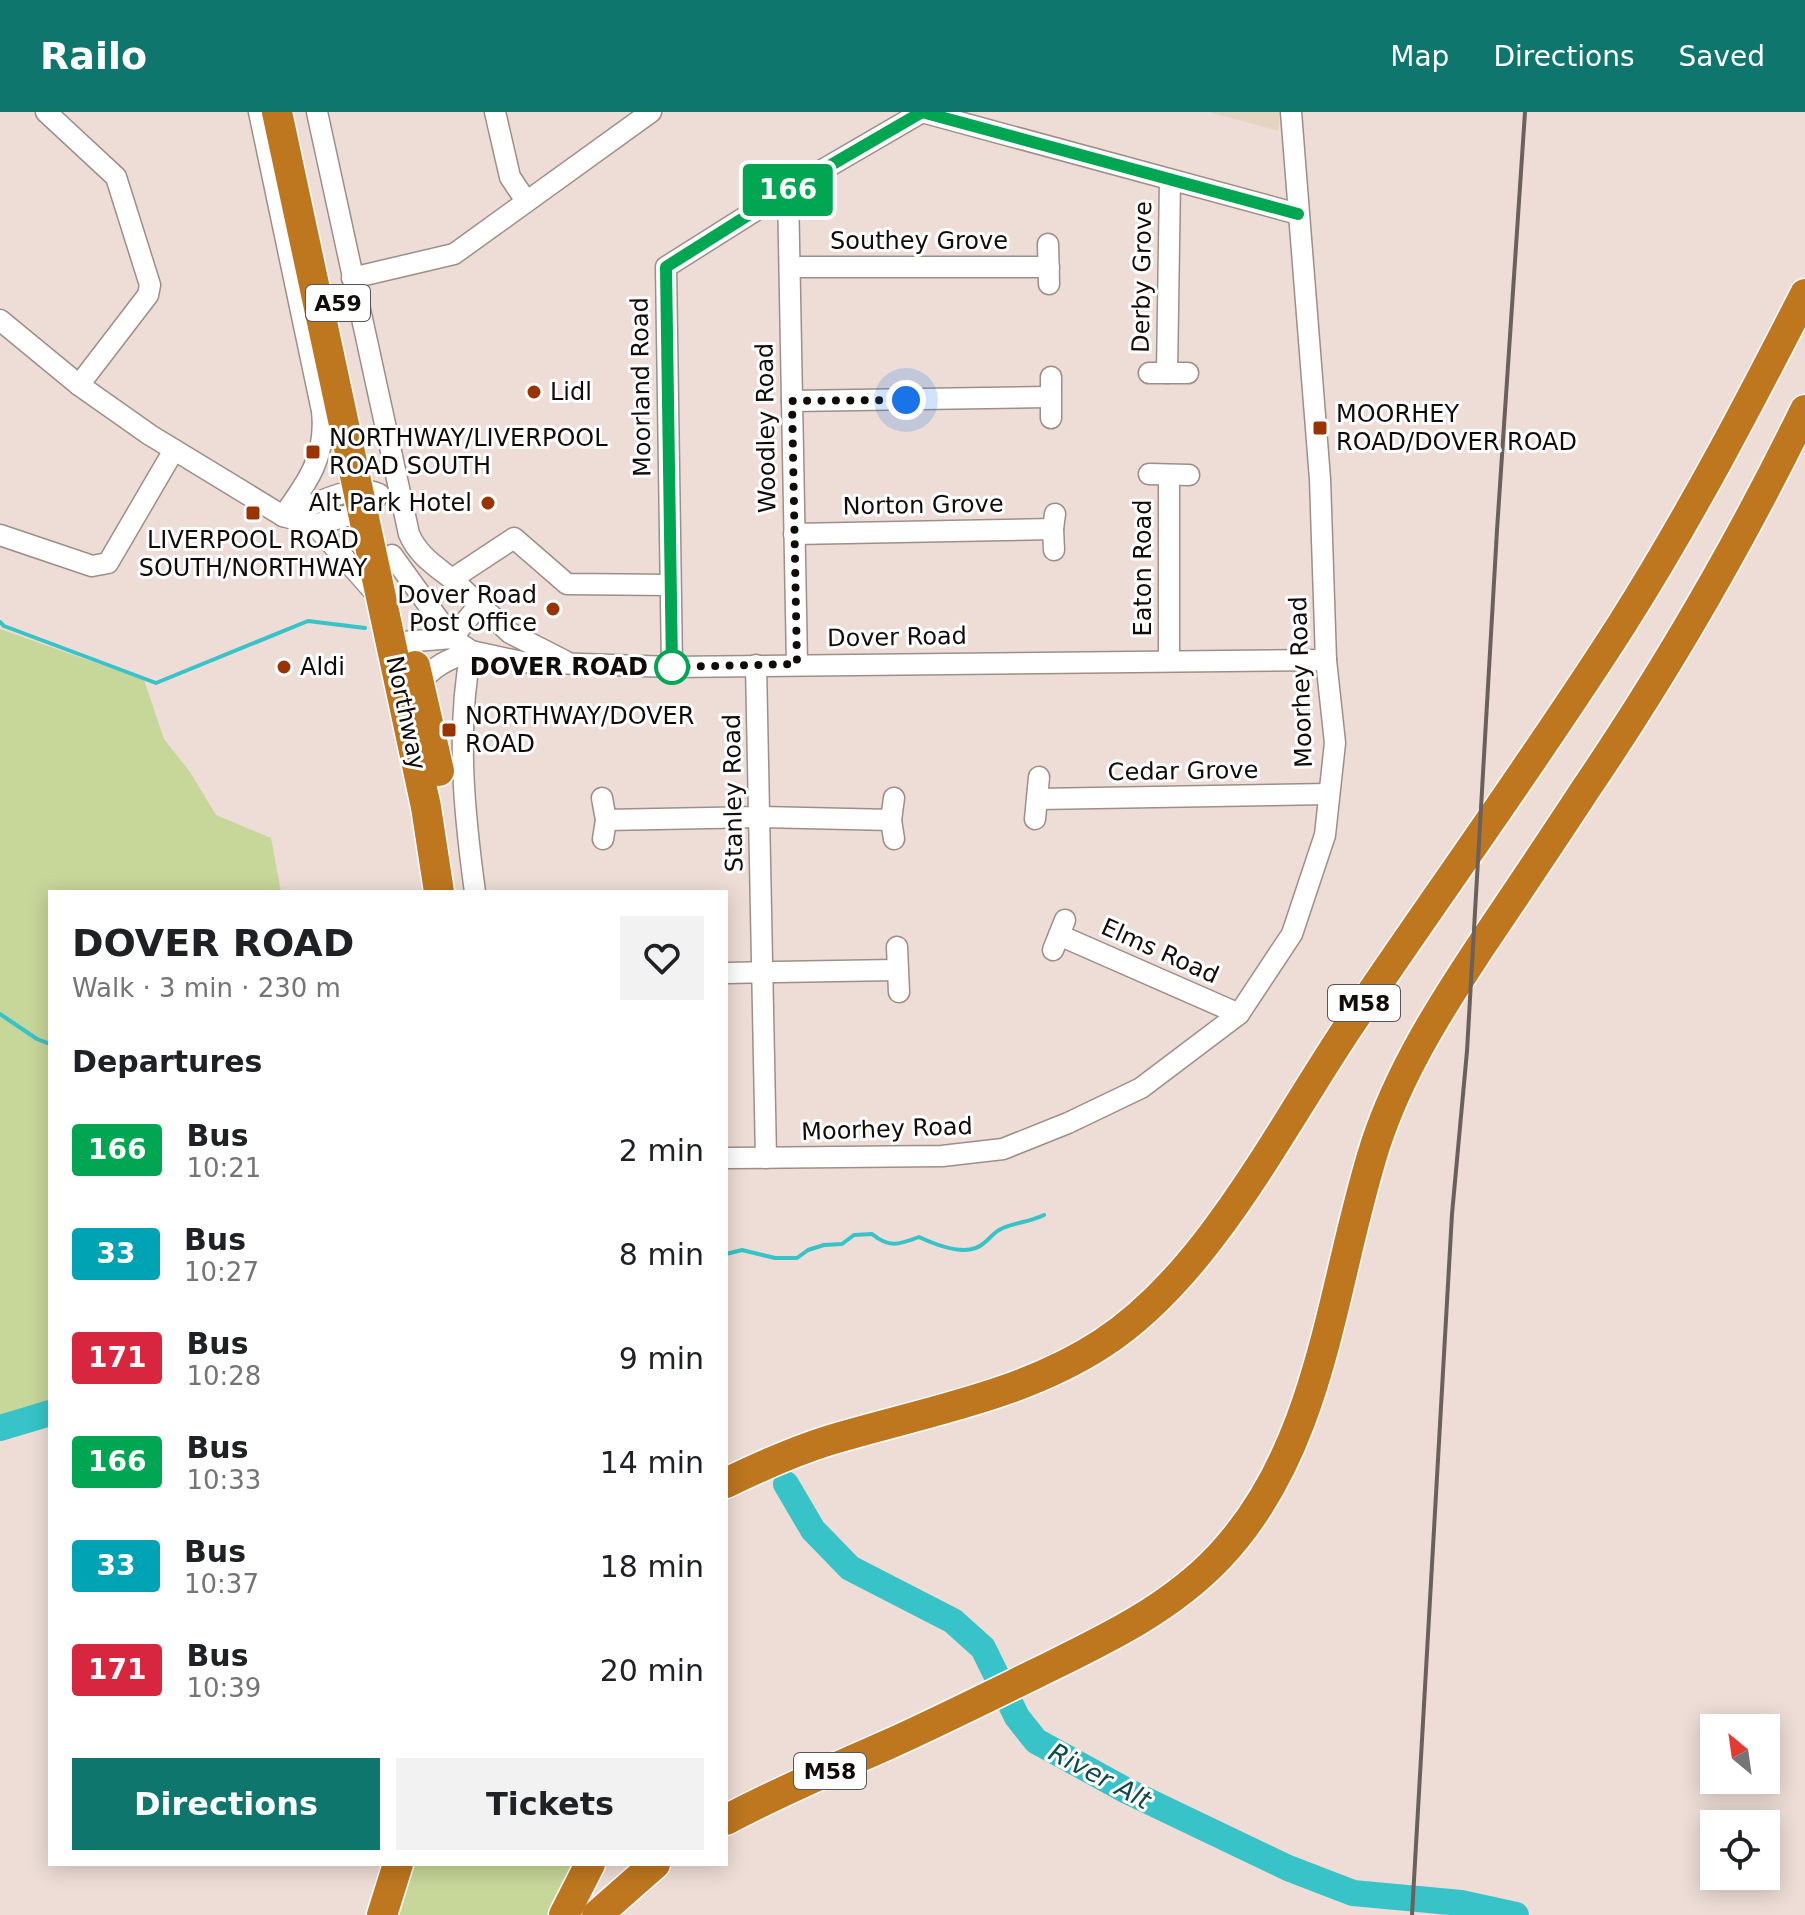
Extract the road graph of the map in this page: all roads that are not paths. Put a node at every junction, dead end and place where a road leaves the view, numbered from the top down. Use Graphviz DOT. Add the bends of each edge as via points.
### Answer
graph roads {
  1 [pos="46,112"];
  2 [pos="259,112"];
  3 [pos="277,112"];
  4 [pos="298,112"];
  5 [pos="317,112"];
  6 [pos="495,112"];
  7 [pos="651,112"];
  8 [pos="1291,112"];
  9 [pos="1170,181"];
  10 [pos="788,190"];
  11 [pos="526,201"];
  12 [pos="1298,214"];
  13 [pos="1048,244"];
  14 [pos="790,267"];
  15 [pos="352,278"];
  16 [pos="1805,294"];
  17 [pos="0,320"];
  18 [pos="1168,373"];
  19 [pos="79,385"];
  20 [pos="792,401"];
  21 [pos="1805,410"];
  22 [pos="1051,418"];
  23 [pos="174,450"];
  24 [pos="1169,474"];
  25 [pos="367,498"];
  26 [pos="283,516"];
  27 [pos="315,525"];
  28 [pos="794,534"];
  29 [pos="0,535"];
  30 [pos="1054,550"];
  31 [pos="392,555"];
  32 [pos="452,579"];
  33 [pos="670,585"];
  34 [pos="381,600"];
  35 [pos="479,605"];
  36 [pos="510,633"];
  37 [pos="452,638"];
  38 [pos="400,641"];
  39 [pos="471,651"];
  40 [pos="499,656"];
  41 [pos="1326,660"];
  42 [pos="1169,661"];
  43 [pos="572,664"];
  44 [pos="797,664"];
  45 [pos="756,665"];
  46 [pos="672,667"];
  47 [pos="420,684"];
  48 [pos="1039,777"];
  49 [pos="1329,794"];
  50 [pos="602,798"];
  51 [pos="894,798"];
  52 [pos="760,817"];
  53 [pos="439,890"];
  54 [pos="458,890"];
  55 [pos="475,890"];
  56 [pos="1059,935"];
  57 [pos="897,947"];
  58 [pos="896,970"];
  59 [pos="763,972"];
  60 [pos="728,973"];
  61 [pos="899,992"];
  62 [pos="1239,1014"];
  63 [pos="728,1158"];
  64 [pos="766,1158"];
  65 [pos="728,1482"];
  66 [pos="728,1819"];
  67 [pos="382,1866"];
  68 [pos="397,1866"];
  69 [pos="589,1866"];
  70 [pos="653,1866"];
  71 [pos="380,1915"];
  72 [pos="564,1915"];
  73 [pos="597,1915"];
  1 -- 19 [label="street" via="116,177 150,285 148,295"];
  2 -- 26 [label="street" via="325,431 315,465"];
  3 -- 25 [label="highway, Northway / A59"];
  4 -- 25 [label="highway, Northway / A59"];
  5 -- 15 [label="street"];
  6 -- 11 [label="street" via="510,177"];
  7 -- 11 [label="street"];
  8 -- 12 [label="street, Moorhey Road"];
  9 -- 10 [label="street, Moorland Road" via="922,112"];
  9 -- 12 [label="street, Moorland Road"];
  9 -- 18 [label="street, Derby Grove"];
  10 -- 14 [label="street, Woodley Road"];
  10 -- 33 [label="street, Moorland Road" via="666,267"];
  11 -- 15 [label="street" via="454,254"];
  12 -- 41 [label="street, Moorhey Road" via="1320,479"];
  13 -- 14 [label="street, Southey Grove" via="1049,276"];
  14 -- 20 [label="street, Woodley Road"];
  15 -- 32 [label="street" via="409,534 425,558"];
  16 -- 65 [label="highway, M58" via="1714,469 1622,623 1191,1263 1144,1312 1081,1356 991,1394 810,1447"];
  17 -- 19 [label="street"];
  19 -- 23 [label="street"];
  20 -- 22 [label="street" via="1050,387"];
  20 -- 28 [label="street, Woodley Road"];
  21 -- 66 [label="highway, M58" via="1681,639 1418,1047 1385,1118 1356,1209 1291,1449 1242,1530 1182,1591 1101,1641"];
  23 -- 26 [label="street"];
  23 -- 29 [label="street" via="108,563 92,566"];
  24 -- 42 [label="street, Eaton Road"];
  25 -- 26 [label="street" via="335,496"];
  25 -- 27 [label="street"];
  25 -- 31 [label="highway, Northway / A59"];
  25 -- 34 [label="highway, Northway / A59"];
  26 -- 27 [label="street"];
  27 -- 34 [label="street"];
  28 -- 30 [label="street, Norton Grove" via="1054,521"];
  28 -- 44 [label="street, Woodley Road"];
  31 -- 37 [label="street, Dover Road"];
  31 -- 38 [label="highway, Northway / A59"];
  32 -- 33 [label="street" via="514,538 567,584"];
  32 -- 35 [label="street"];
  33 -- 46 [label="street, Moorland Road"];
  34 -- 38 [label="highway, Northway / A59"];
  35 -- 36 [label="street"];
  35 -- 37 [label="street"];
  36 -- 40 [label="street"];
  36 -- 43 [label="street"];
  37 -- 38 [label="street"];
  37 -- 39 [label="street, Dover Road"];
  38 -- 47 [label="highway, Northway / A59"];
  38 -- 53 [label="highway, Northway / A59"];
  39 -- 40 [label="street, Dover Road"];
  39 -- 47 [label="street" via="443,661"];
  39 -- 55 [label="street, Northway" via="464,688 464,774"];
  40 -- 43 [label="street, Dover Road"];
  41 -- 42 [label="street, Dover Road"];
  41 -- 49 [label="street, Moorhey Road" via="1335,743"];
  42 -- 44 [label="street, Dover Road"];
  43 -- 46 [label="street, Dover Road"];
  44 -- 45 [label="street, Dover Road"];
  45 -- 46 [label="street, Dover Road"];
  45 -- 52 [label="street, Stanley Road"];
  47 -- 54 [label="highway, Northway / A59"];
  48 -- 49 [label="street, Cedar Grove" via="1037,809"];
  49 -- 62 [label="street, Moorhey Road" via="1325,835 1292,934"];
  50 -- 52 [label="street" via="604,830"];
  51 -- 52 [label="street" via="892,830"];
  52 -- 59 [label="street, Stanley Road"];
  56 -- 62 [label="street, Elms Road"];
  57 -- 58 [label="street"];
  58 -- 59 [label="street"];
  58 -- 61 [label="street"];
  59 -- 60 [label="street"];
  59 -- 64 [label="street, Stanley Road"];
  62 -- 64 [label="street, Moorhey Road" via="1141,1088 1003,1149 942,1156"];
  63 -- 64 [label="street, Moorhey Road"];
  67 -- 71 [label="highway"];
  68 -- 71 [label="highway"];
  69 -- 72 [label="highway"];
  70 -- 73 [label="highway"];
}
